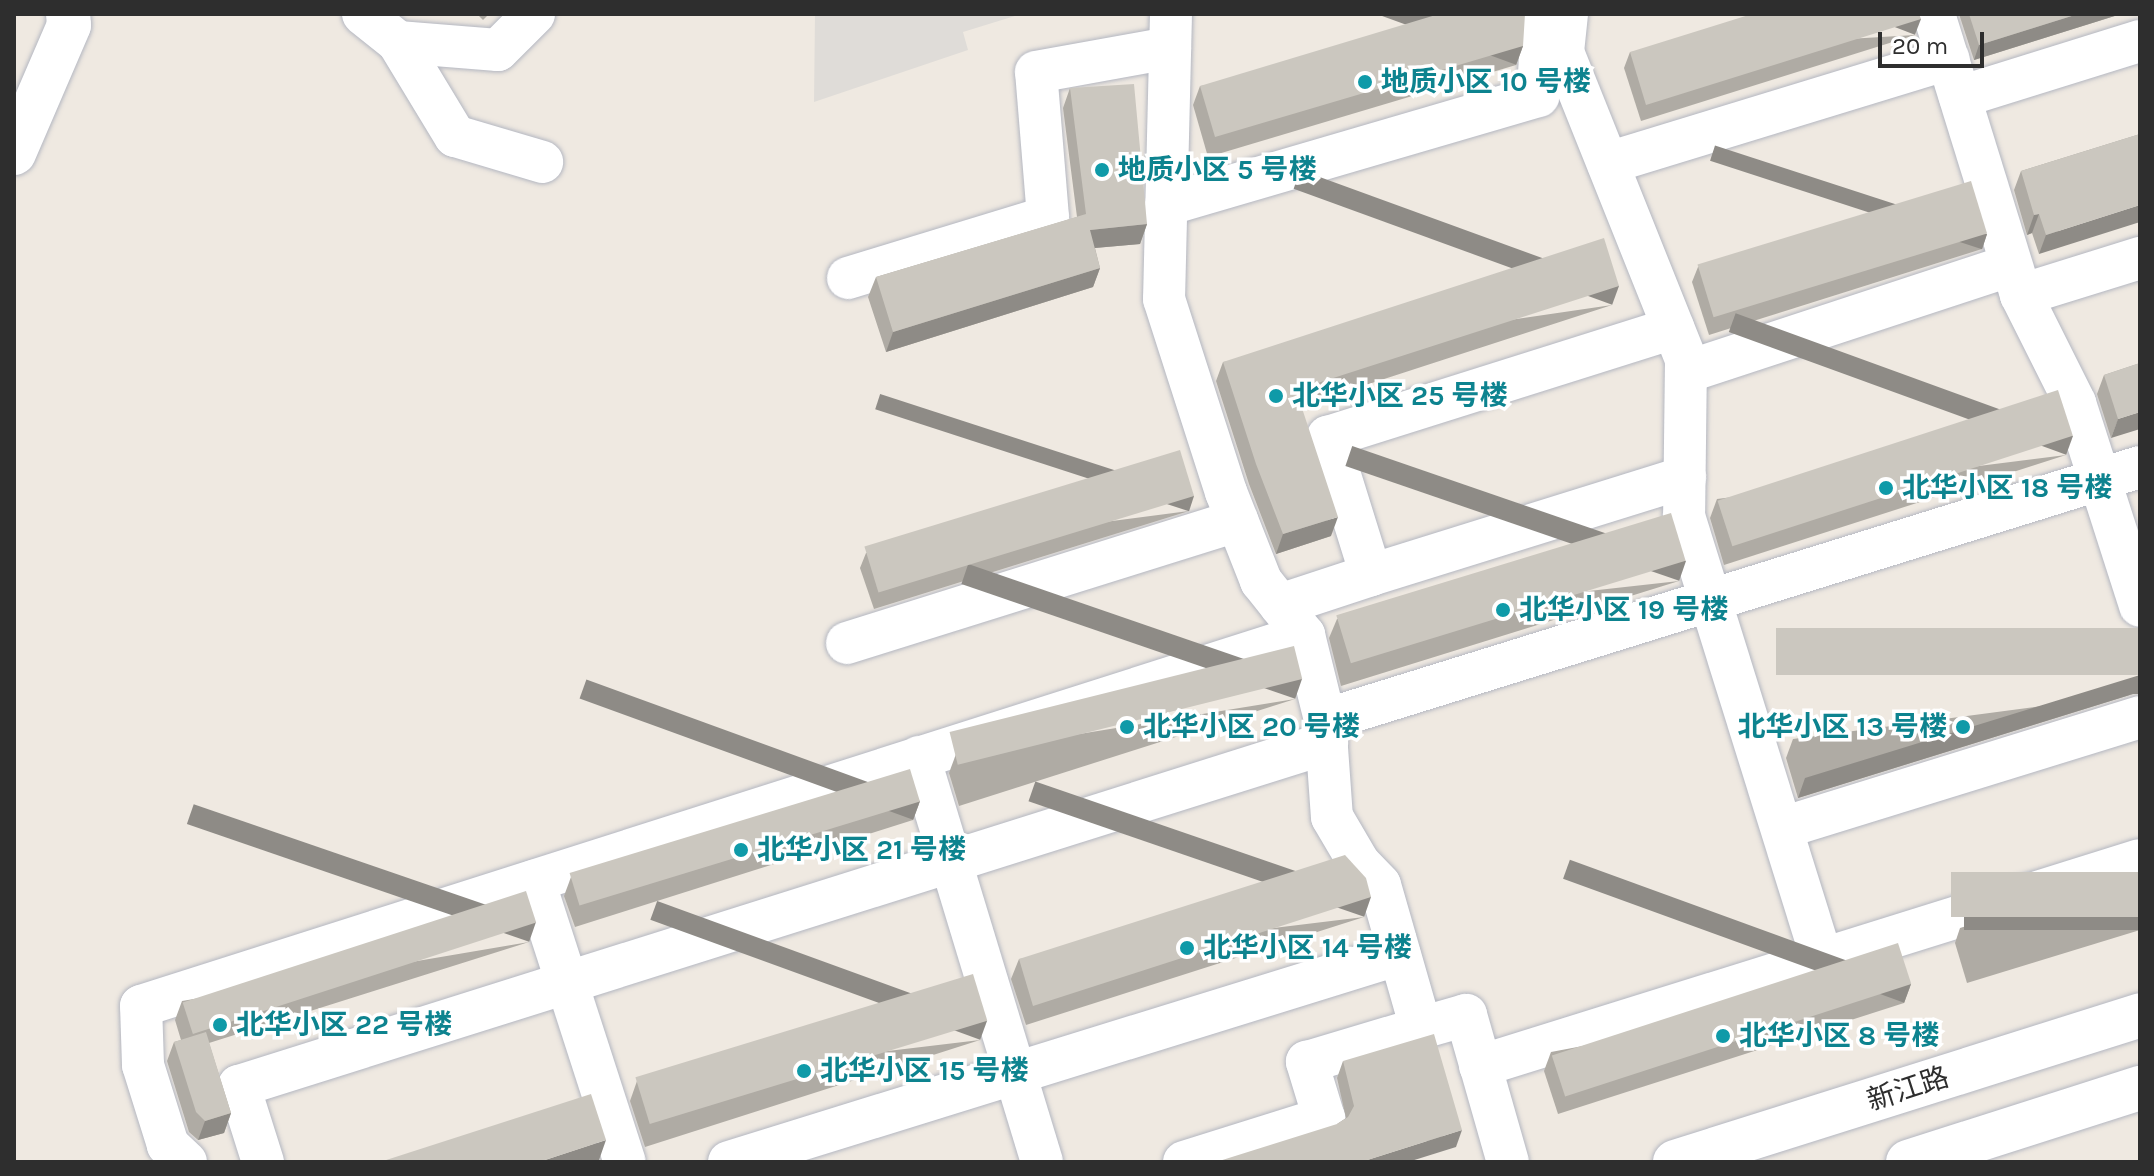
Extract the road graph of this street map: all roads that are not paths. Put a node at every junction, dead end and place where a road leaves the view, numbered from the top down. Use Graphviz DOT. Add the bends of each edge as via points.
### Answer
graph roads {
  1 [pos="68,14"];
  2 [pos="363,14"];
  3 [pos="534,14"];
  4 [pos="1542,14"];
  5 [pos="1567,14"];
  6 [pos="1934,14"];
  7 [pos="1170,31"];
  8 [pos="2140,41"];
  9 [pos="398,42"];
  10 [pos="1954,78"];
  11 [pos="14,153"];
  12 [pos="542,162"];
  13 [pos="1608,163"];
  14 [pos="1166,205"];
  15 [pos="2140,258"];
  16 [pos="848,278"];
  17 [pos="2016,280"];
  18 [pos="1673,328"];
  19 [pos="1686,372"];
  20 [pos="2140,467"];
  21 [pos="1685,477"];
  22 [pos="2099,479"];
  23 [pos="1237,521"];
  24 [pos="1371,575"];
  25 [pos="1711,600"];
  26 [pos="2140,606"];
  27 [pos="1292,620"];
  28 [pos="847,643"];
  29 [pos="2140,717"];
  30 [pos="1326,732"];
  31 [pos="919,757"];
  32 [pos="1782,828"];
  33 [pos="2140,860"];
  34 [pos="951,862"];
  35 [pos="534,881"];
  36 [pos="1400,954"];
  37 [pos="1822,959"];
  38 [pos="567,982"];
  39 [pos="2140,1015"];
  40 [pos="1421,1028"];
  41 [pos="1480,1066"];
  42 [pos="1015,1074"];
  43 [pos="2140,1088"];
  44 [pos="186,1162"];
  45 [pos="263,1162"];
  46 [pos="625,1162"];
  47 [pos="729,1162"];
  48 [pos="1042,1162"];
  49 [pos="1184,1162"];
  50 [pos="1508,1162"];
  51 [pos="1675,1162"];
  52 [pos="1908,1162"];
  1 -- 11 [label="main road" via="69,25"];
  2 -- 9 [label="street"];
  3 -- 9 [label="street" via="498,50"];
  4 -- 14 [label="street" via="1538,96"];
  5 -- 13 [label="street" via="1563,52"];
  6 -- 10 [label="street"];
  7 -- 14 [label="street"];
  7 -- 16 [label="street" via="1036,72 1048,217"];
  8 -- 10 [label="street"];
  9 -- 12 [label="street" via="455,136"];
  10 -- 13 [label="street"];
  10 -- 17 [label="street"];
  13 -- 18 [label="street"];
  14 -- 23 [label="street" via="1164,299"];
  15 -- 17 [label="street"];
  17 -- 19 [label="street"];
  17 -- 22 [label="street" via="2075,403"];
  18 -- 19 [label="street"];
  18 -- 24 [label="street" via="1328,437"];
  19 -- 21 [label="street"];
  20 -- 22 [label="street"];
  21 -- 24 [label="street"];
  21 -- 25 [label="street" via="1684,516"];
  22 -- 25 [label="street"];
  22 -- 26 [label="street"];
  23 -- 27 [label="street" via="1261,581"];
  23 -- 28 [label="street"];
  24 -- 27 [label="street"];
  25 -- 30 [label="street"];
  25 -- 32 [label="street"];
  27 -- 30 [label="street"];
  27 -- 31 [label="street"];
  29 -- 32 [label="street"];
  30 -- 34 [label="street"];
  30 -- 36 [label="street" via="1332,817 1359,863 1380,885"];
  31 -- 34 [label="street"];
  31 -- 35 [label="street"];
  32 -- 37 [label="street"];
  33 -- 37 [label="street"];
  34 -- 38 [label="street"];
  34 -- 42 [label="street"];
  35 -- 38 [label="street"];
  35 -- 44 [label="street" via="141,1006 143,1065 168,1145"];
  36 -- 40 [label="street"];
  36 -- 42 [label="street"];
  37 -- 41 [label="street"];
  38 -- 45 [label="street" via="239,1086"];
  38 -- 46 [label="street"];
  39 -- 51 [label="main road, 新江路"];
  40 -- 41 [label="street" via="1466,1015"];
  40 -- 49 [label="street" via="1307,1062 1324,1118"];
  41 -- 50 [label="street"];
  42 -- 47 [label="street"];
  42 -- 48 [label="street"];
  43 -- 52 [label="main road"];
}
